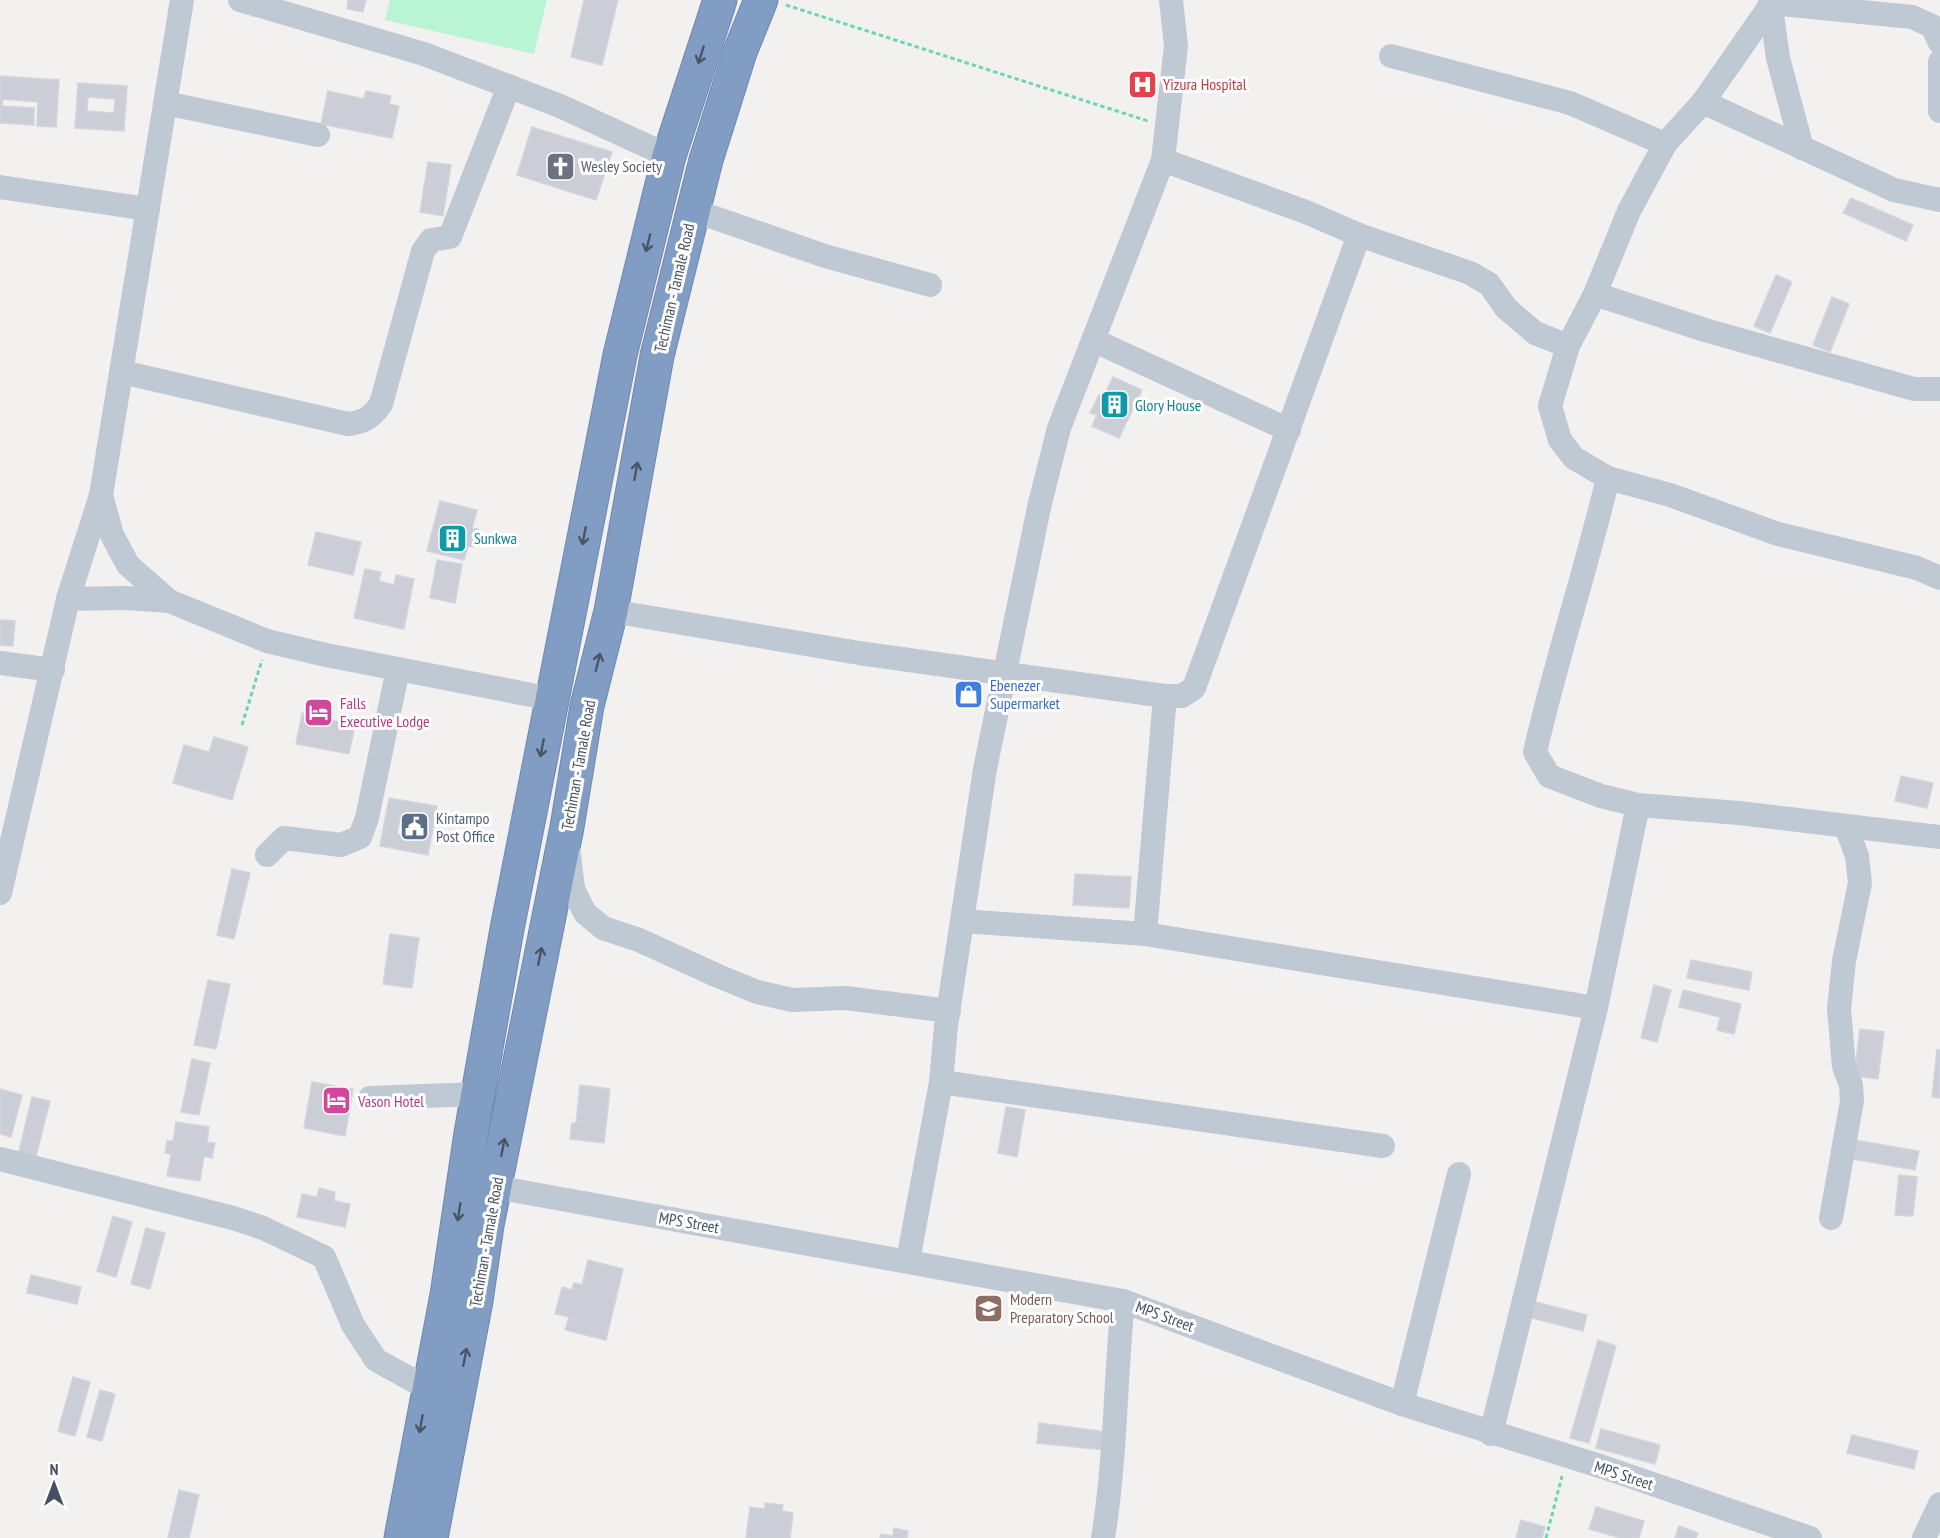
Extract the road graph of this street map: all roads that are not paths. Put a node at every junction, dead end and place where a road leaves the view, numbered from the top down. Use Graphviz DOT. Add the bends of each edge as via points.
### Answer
graph roads {
  1 [pos="183,0"];
  2 [pos="240,0"];
  3 [pos="720,0"];
  4 [pos="1171,0"];
  5 [pos="1771,1"];
  6 [pos="771,2"];
  7 [pos="1940,44"];
  8 [pos="1391,56"];
  9 [pos="1940,62"];
  10 [pos="509,86"];
  11 [pos="1703,102"];
  12 [pos="165,103"];
  13 [pos="1940,111"];
  14 [pos="318,135"];
  15 [pos="1665,144"];
  16 [pos="1802,148"];
  17 [pos="669,156"];
  18 [pos="1163,160"];
  19 [pos="0,187"];
  20 [pos="1940,200"];
  21 [pos="148,209"];
  22 [pos="692,210"];
  23 [pos="1359,235"];
  24 [pos="930,285"];
  25 [pos="1595,294"];
  26 [pos="1093,340"];
  27 [pos="1568,346"];
  28 [pos="122,372"];
  29 [pos="1940,389"];
  30 [pos="1289,430"];
  31 [pos="1608,478"];
  32 [pos="101,495"];
  33 [pos="1940,578"];
  34 [pos="68,599"];
  35 [pos="169,602"];
  36 [pos="611,611"];
  37 [pos="0,663"];
  38 [pos="398,669"];
  39 [pos="53,670"];
  40 [pos="1005,672"];
  41 [pos="1165,696"];
  42 [pos="552,699"];
  43 [pos="587,706"];
  44 [pos="1638,805"];
  45 [pos="1846,826"];
  46 [pos="567,827"];
  47 [pos="1940,837"];
  48 [pos="6,847"];
  49 [pos="267,855"];
  50 [pos="0,893"];
  51 [pos="963,921"];
  52 [pos="1144,934"];
  53 [pos="1596,1008"];
  54 [pos="949,1011"];
  55 [pos="940,1082"];
  56 [pos="478,1094"];
  57 [pos="370,1098"];
  58 [pos="1383,1146"];
  59 [pos="0,1159"];
  60 [pos="1459,1174"];
  61 [pos="495,1186"];
  62 [pos="1831,1218"];
  63 [pos="908,1261"];
  64 [pos="1123,1301"];
  65 [pos="427,1388"];
  66 [pos="1402,1404"];
  67 [pos="1491,1434"];
  68 [pos="1940,1504"];
  69 [pos="401,1538"];
  70 [pos="431,1538"];
  71 [pos="1103,1538"];
  72 [pos="1810,1538"];
  73 [pos="1924,1538"];
  1 -- 12 [label="street"];
  2 -- 10 [label="street" via="424,54"];
  3 -- 17 [label="highway, Techiman - Tamale Road, one-way"];
  4 -- 18 [label="street" via="1176,46"];
  5 -- 7 [label="street" via="1912,17 1932,26"];
  5 -- 11 [label="street"];
  5 -- 16 [label="street" via="1778,58"];
  6 -- 22 [label="highway, Techiman - Tamale Road" via="740,52"];
  8 -- 15 [label="street" via="1570,103"];
  9 -- 13 [label="street"];
  10 -- 17 [label="street"];
  10 -- 28 [label="street" via="456,226 450,237 431,240 423,251 381,404 372,416 348,423"];
  11 -- 15 [label="street"];
  11 -- 16 [label="street"];
  12 -- 14 [label="street"];
  12 -- 21 [label="street"];
  15 -- 25 [label="street" via="1629,211"];
  16 -- 20 [label="street" via="1894,190"];
  17 -- 42 [label="highway, Techiman - Tamale Road, one-way" via="620,354"];
  18 -- 23 [label="street"];
  18 -- 26 [label="street"];
  19 -- 21 [label="street"];
  21 -- 28 [label="street"];
  22 -- 24 [label="street" via="825,256"];
  36 -- 22 [label="highway, Techiman - Tamale Road, one-way" via="657,356"];
  23 -- 27 [label="street" via="1470,273 1489,284 1506,308 1534,333"];
  23 -- 30 [label="street"];
  25 -- 27 [label="street"];
  25 -- 29 [label="street" via="1705,330 1903,386"];
  26 -- 30 [label="street"];
  26 -- 40 [label="street" via="1059,428"];
  27 -- 31 [label="street" via="1550,406 1560,441 1574,458"];
  28 -- 32 [label="street"];
  30 -- 41 [label="street" via="1194,688 1182,696"];
  31 -- 33 [label="street" via="1670,495 1778,534 1917,568"];
  31 -- 44 [label="street" via="1535,752 1549,776"];
  32 -- 34 [label="street"];
  32 -- 35 [label="street" via="112,535 128,565"];
  34 -- 35 [label="street"];
  34 -- 39 [label="street"];
  35 -- 38 [label="street" via="267,641"];
  36 -- 40 [label="street" via="859,653"];
  43 -- 36 [label="highway, Techiman - Tamale Road, one-way"];
  37 -- 39 [label="street"];
  38 -- 42 [label="street"];
  38 -- 49 [label="street" via="368,818 360,837 340,845 284,837"];
  39 -- 48 [label="street"];
  40 -- 41 [label="street"];
  40 -- 51 [label="street" via="985,769"];
  41 -- 52 [label="street"];
  42 -- 43 [label="highway"];
  42 -- 56 [label="highway, Techiman - Tamale Road, one-way"];
  43 -- 46 [label="highway, Techiman - Tamale Road"];
  44 -- 45 [label="street"];
  44 -- 53 [label="street"];
  45 -- 47 [label="street"];
  45 -- 62 [label="street" via="1857,856 1860,883 1839,1009 1842,1058 1852,1101"];
  46 -- 54 [label="street" via="573,889 585,913 603,927 757,992 792,1000 845,998"];
  61 -- 46 [label="highway, Techiman - Tamale Road, one-way"];
  48 -- 50 [label="street"];
  51 -- 52 [label="street"];
  51 -- 54 [label="street"];
  52 -- 53 [label="street"];
  53 -- 67 [label="street"];
  54 -- 55 [label="street"];
  55 -- 58 [label="street"];
  55 -- 63 [label="street"];
  56 -- 57 [label="street"];
  56 -- 65 [label="highway, Techiman - Tamale Road, one-way" via="447,1295"];
  59 -- 65 [label="street" via="233,1218 324,1257 353,1325 376,1360"];
  60 -- 66 [label="street"];
  61 -- 63 [label="street, MPS Street"];
  70 -- 61 [label="highway, Techiman - Tamale Road, one-way"];
  63 -- 64 [label="street, MPS Street"];
  64 -- 66 [label="street, MPS Street"];
  64 -- 71 [label="street" via="1110,1499"];
  65 -- 69 [label="highway, Techiman - Tamale Road, one-way"];
  66 -- 67 [label="street, MPS Street"];
  67 -- 72 [label="street, MPS Street"];
  68 -- 73 [label="street"];
}
